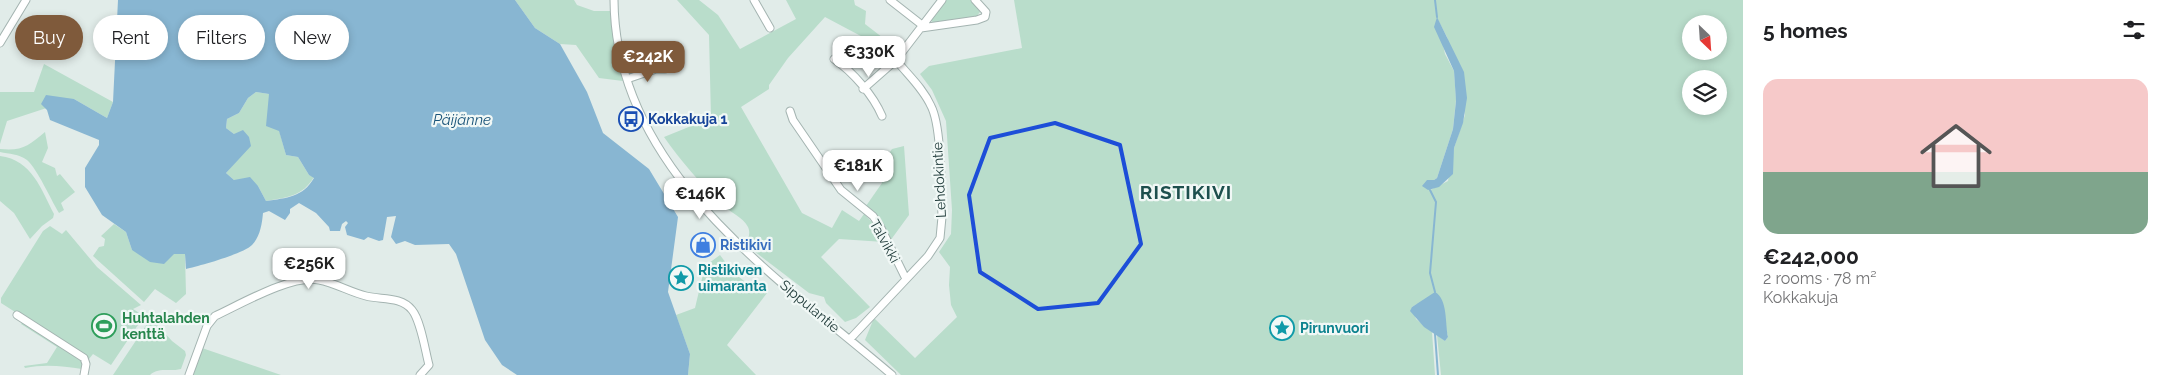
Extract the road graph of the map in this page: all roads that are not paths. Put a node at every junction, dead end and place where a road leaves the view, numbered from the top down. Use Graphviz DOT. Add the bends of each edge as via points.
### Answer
graph roads {
  1 [pos="26,0"];
  2 [pos="614,0"];
  3 [pos="754,0"];
  4 [pos="890,0"];
  5 [pos="942,0"];
  6 [pos="975,0"];
  7 [pos="922,26"];
  8 [pos="770,28"];
  9 [pos="0,42"];
  10 [pos="834,59"];
  11 [pos="896,60"];
  12 [pos="665,68"];
  13 [pos="627,79"];
  14 [pos="864,89"];
  15 [pos="790,111"];
  16 [pos="882,116"];
  17 [pos="906,279"];
  18 [pos="16,315"];
  19 [pos="850,339"];
  20 [pos="84,375"];
  21 [pos="189,375"];
  22 [pos="420,375"];
  23 [pos="892,375"];
  1 -- 9 [label="street"];
  2 -- 13 [label="street, Sippulantie" via="618,43"];
  3 -- 8 [label="street"];
  4 -- 7 [label="street"];
  5 -- 7 [label="street"];
  6 -- 7 [label="street" via="986,12 985,17"];
  7 -- 11 [label="street"];
  10 -- 14 [label="street"];
  11 -- 14 [label="street"];
  11 -- 17 [label="street, Lehdokintie" via="926,94 933,108 942,216 940,238"];
  12 -- 13 [label="street"];
  13 -- 19 [label="street, Sippulantie" via="660,149 699,203 756,260"];
  14 -- 16 [label="street"];
  15 -- 17 [label="street, Talvikki" via="840,190 873,216 880,226"];
  17 -- 19 [label="street, Lehdokintie"];
  18 -- 20 [label="street" via="84,358"];
  19 -- 23 [label="street, Sippulantie"];
  21 -- 22 [label="street" via="207,326 215,316 290,282 305,279 320,280 366,296 398,300 410,307 417,318 429,365"];
}
